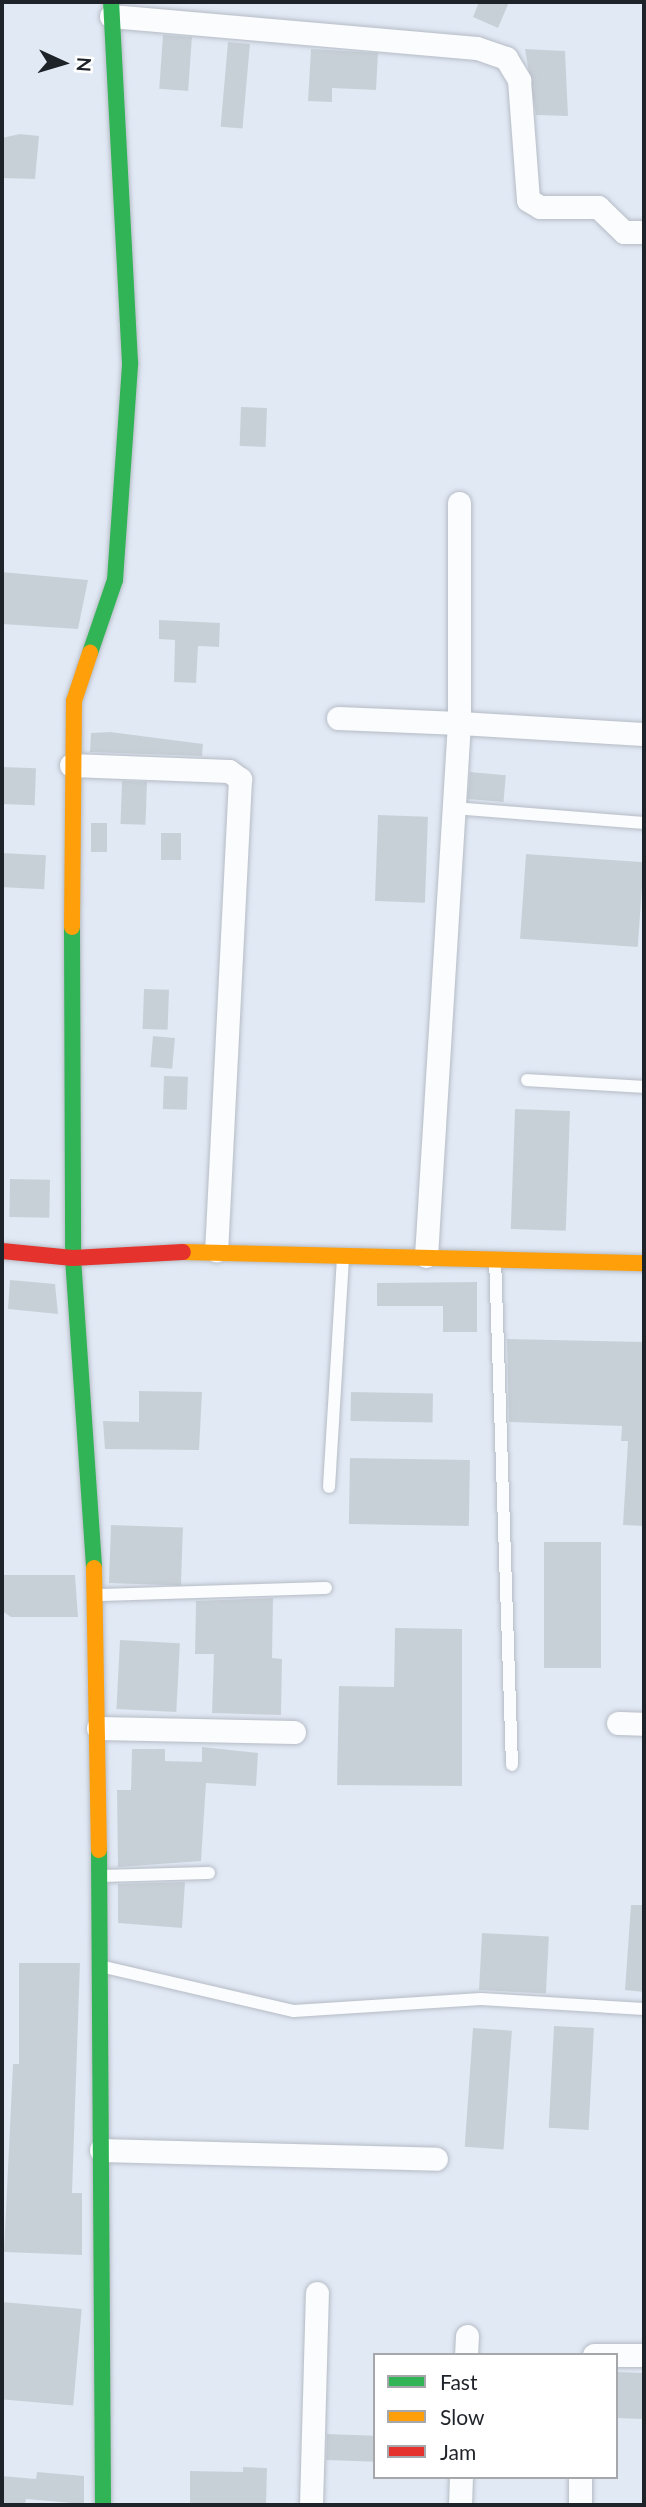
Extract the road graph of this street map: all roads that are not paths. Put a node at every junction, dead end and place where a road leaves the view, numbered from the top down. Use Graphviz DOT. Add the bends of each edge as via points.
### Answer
graph roads {
  1 [pos="111,9"];
  2 [pos="644,232"];
  3 [pos="459,503"];
  4 [pos="338,718"];
  5 [pos="459,723"];
  6 [pos="644,734"];
  7 [pos="71,765"];
  8 [pos="453,808"];
  9 [pos="644,823"];
  10 [pos="527,1080"];
  11 [pos="644,1087"];
  12 [pos="2,1251"];
  13 [pos="216,1251"];
  14 [pos="344,1254"];
  15 [pos="426,1256"];
  16 [pos="73,1258"];
  17 [pos="495,1258"];
  18 [pos="644,1263"];
  19 [pos="330,1487"];
  20 [pos="326,1588"];
  21 [pos="96,1595"];
  22 [pos="618,1723"];
  23 [pos="644,1724"];
  24 [pos="98,1728"];
  25 [pos="294,1732"];
  26 [pos="512,1765"];
  27 [pos="209,1873"];
  28 [pos="99,1876"];
  29 [pos="100,1966"];
  30 [pos="644,2009"];
  31 [pos="101,2150"];
  32 [pos="436,2159"];
  33 [pos="317,2293"];
  34 [pos="618,2355"];
  35 [pos="644,2355"];
  36 [pos="461,2479"];
  37 [pos="580,2479"];
  38 [pos="103,2505"];
  39 [pos="311,2505"];
  40 [pos="460,2505"];
  41 [pos="580,2505"];
  1 -- 2 [label="street" via="477,48 506,58 519,80 528,200 540,206 598,207 624,232"];
  1 -- 7 [label="street" via="130,363 115,580 74,701"];
  3 -- 5 [label="street"];
  4 -- 5 [label="street"];
  5 -- 6 [label="street"];
  5 -- 8 [label="street"];
  7 -- 13 [label="street" via="229,771 240,779"];
  7 -- 16 [label="street"];
  8 -- 9 [label="lane"];
  8 -- 15 [label="street"];
  10 -- 11 [label="lane"];
  12 -- 16 [label="street"];
  13 -- 14 [label="street"];
  13 -- 16 [label="street"];
  14 -- 15 [label="street"];
  14 -- 19 [label="lane"];
  15 -- 17 [label="street"];
  16 -- 21 [label="street"];
  17 -- 18 [label="street"];
  17 -- 26 [label="lane"];
  20 -- 21 [label="lane"];
  21 -- 24 [label="street"];
  22 -- 23 [label="street"];
  24 -- 25 [label="street"];
  24 -- 28 [label="street"];
  27 -- 28 [label="lane"];
  28 -- 29 [label="street"];
  29 -- 30 [label="lane" via="294,2011 481,1999"];
  29 -- 31 [label="street"];
  31 -- 32 [label="street"];
  31 -- 38 [label="street"];
  33 -- 39 [label="street"];
  34 -- 35 [label="street"];
  36 -- 40 [label="street"];
  37 -- 41 [label="street"];
}
